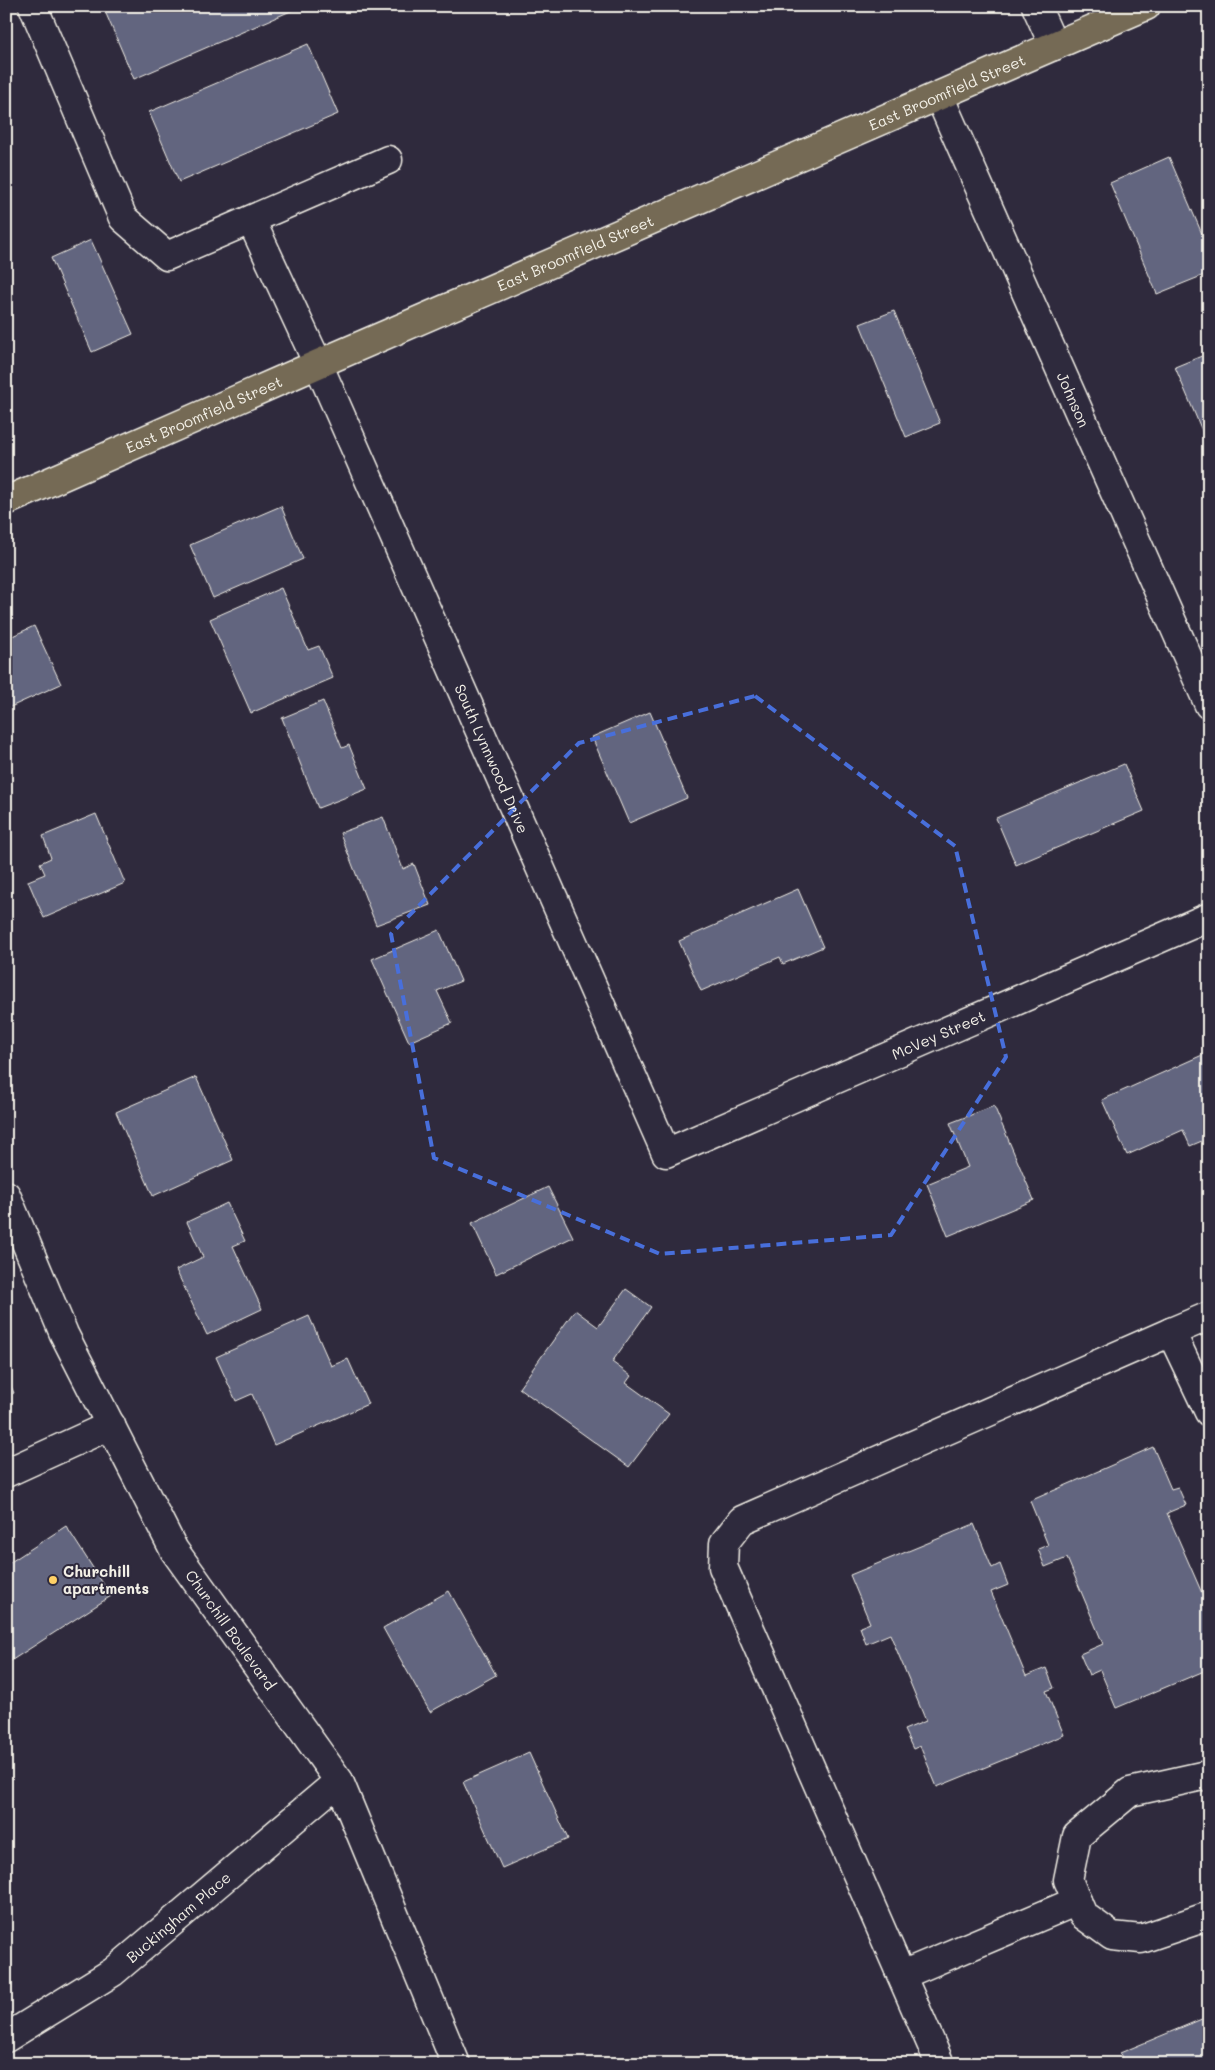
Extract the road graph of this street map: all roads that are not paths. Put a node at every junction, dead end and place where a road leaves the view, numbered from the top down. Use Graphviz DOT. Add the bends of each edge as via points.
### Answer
graph roads {
  1 [pos="33,6"];
  2 [pos="1036,6"];
  3 [pos="1146,6"];
  4 [pos="1054,46"];
  5 [pos="939,96"];
  6 [pos="388,160"];
  7 [pos="251,220"];
  8 [pos="318,364"];
  9 [pos="6,501"];
  10 [pos="1209,705"];
  11 [pos="1209,917"];
  12 [pos="666,1153"];
  13 [pos="6,1194"];
  14 [pos="1209,1316"];
  15 [pos="1171,1332"];
  16 [pos="1209,1412"];
  17 [pos="111,1425"];
  18 [pos="6,1473"];
  19 [pos="1209,1776"];
  20 [pos="340,1781"];
  21 [pos="1077,1901"];
  22 [pos="1209,1916"];
  23 [pos="902,1975"];
  24 [pos="6,2038"];
  25 [pos="456,2064"];
  26 [pos="940,2064"];
  1 -- 7 [label="street" via="123,218 167,256"];
  2 -- 4 [label="street"];
  3 -- 4 [label="main road, East Broomfield Street"];
  4 -- 5 [label="main road, East Broomfield Street"];
  5 -- 8 [label="main road, East Broomfield Street"];
  5 -- 10 [label="street, Johnson"];
  6 -- 7 [label="street"];
  7 -- 8 [label="street, South Lynnwood Drive"];
  8 -- 9 [label="main road, East Broomfield Street"];
  8 -- 12 [label="street, South Lynnwood Drive"];
  11 -- 12 [label="street, McVey Street"];
  13 -- 17 [label="street, Churchill Boulevard" via="64,1334"];
  14 -- 15 [label="street"];
  15 -- 16 [label="street"];
  15 -- 23 [label="street" via="742,1520 724,1544 723,1567"];
  17 -- 18 [label="street"];
  17 -- 20 [label="street, Churchill Boulevard" via="174,1550"];
  19 -- 21 [label="street" via="1130,1792 1077,1836 1068,1880"];
  20 -- 24 [label="street, Buckingham Place" via="113,1972"];
  20 -- 25 [label="street, Churchill Boulevard"];
  21 -- 22 [label="street" via="1083,1915 1112,1936 1141,1939"];
  21 -- 23 [label="street"];
  23 -- 26 [label="street"];
}
